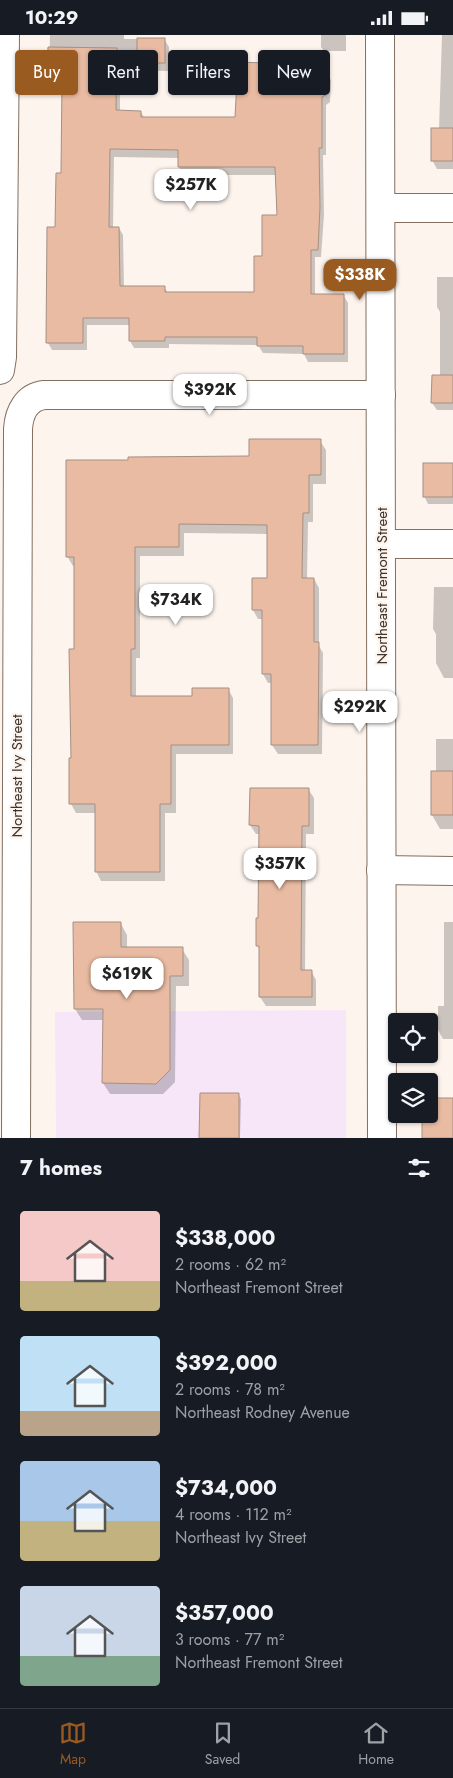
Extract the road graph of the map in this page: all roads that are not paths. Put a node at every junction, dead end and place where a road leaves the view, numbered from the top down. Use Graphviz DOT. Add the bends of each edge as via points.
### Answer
graph roads {
  1 [pos="5,35"];
  2 [pos="380,35"];
  3 [pos="381,208"];
  4 [pos="453,208"];
  5 [pos="0,370"];
  6 [pos="381,395"];
  7 [pos="381,544"];
  8 [pos="453,544"];
  9 [pos="381,870"];
  10 [pos="453,871"];
  11 [pos="16,1138"];
  12 [pos="382,1138"];
  1 -- 5 [label="street"];
  2 -- 3 [label="street, Northeast Fremont Street"];
  3 -- 4 [label="street"];
  3 -- 6 [label="street, Northeast Fremont Street"];
  6 -- 7 [label="street, Northeast Fremont Street"];
  6 -- 11 [label="street, Northeast Ivy Street" via="44,395 30,400 20,414"];
  7 -- 8 [label="street"];
  7 -- 9 [label="street, Northeast Fremont Street"];
  9 -- 10 [label="street"];
  9 -- 12 [label="street, Northeast Fremont Street"];
}
